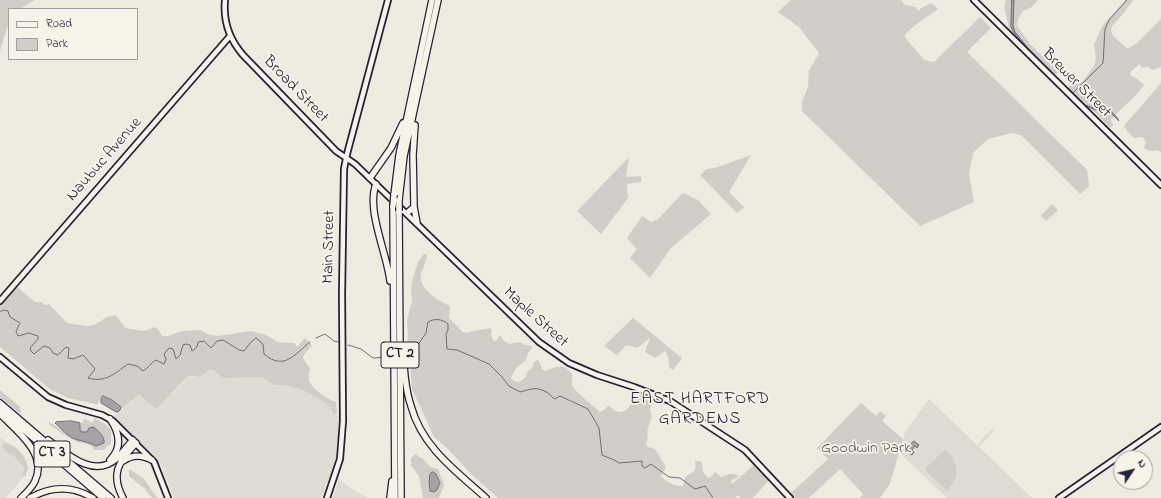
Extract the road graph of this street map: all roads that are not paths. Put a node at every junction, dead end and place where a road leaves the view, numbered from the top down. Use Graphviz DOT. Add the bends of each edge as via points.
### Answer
graph roads {
  1 [pos="225,0"];
  2 [pos="388,0"];
  3 [pos="432,0"];
  4 [pos="438,0"];
  5 [pos="974,0"];
  6 [pos="230,36"];
  7 [pos="416,101"];
  8 [pos="408,112"];
  9 [pos="346,158"];
  10 [pos="370,178"];
  11 [pos="376,184"];
  12 [pos="1161,185"];
  13 [pos="414,207"];
  14 [pos="407,213"];
  15 [pos="416,223"];
  16 [pos="0,301"];
  17 [pos="394,308"];
  18 [pos="399,324"];
  19 [pos="0,357"];
  20 [pos="0,403"];
  21 [pos="0,410"];
  22 [pos="0,414"];
  23 [pos="110,419"];
  24 [pos="21,421"];
  25 [pos="1161,427"];
  26 [pos="134,442"];
  27 [pos="395,459"];
  28 [pos="152,460"];
  29 [pos="121,462"];
  30 [pos="106,464"];
  31 [pos="21,498"];
  32 [pos="30,498"];
  33 [pos="93,498"];
  34 [pos="103,498"];
  35 [pos="111,498"];
  36 [pos="123,498"];
  37 [pos="168,498"];
  38 [pos="327,498"];
  39 [pos="390,498"];
  40 [pos="395,498"];
  41 [pos="401,498"];
  42 [pos="486,498"];
  43 [pos="790,498"];
  44 [pos="1059,498"];
  1 -- 6 [label="main road, Broad Street" via="225,20"];
  2 -- 9 [label="main road, Main Street"];
  3 -- 8 [label="highway, CT 2"];
  4 -- 7 [label="highway, CT 2"];
  5 -- 12 [label="main road, Brewer Street"];
  6 -- 9 [label="main road, Broad Street" via="243,55 335,150"];
  6 -- 16 [label="main road, Naubuc Avenue"];
  7 -- 13 [label="highway" via="413,146"];
  7 -- 18 [label="highway, CT 2, bridge" via="399,200"];
  8 -- 10 [label="highway" via="391,148"];
  8 -- 17 [label="highway, CT 2, bridge" via="396,170 393,206"];
  9 -- 10 [label="main road, Maple Street"];
  9 -- 38 [label="main road, Main Street" via="343,184 343,417 339,463"];
  10 -- 11 [label="main road, Maple Street"];
  11 -- 14 [label="main road, Maple Street"];
  11 -- 17 [label="highway" via="375,219 388,264"];
  13 -- 14 [label="highway"];
  13 -- 15 [label="highway"];
  14 -- 15 [label="main road, Maple Street"];
  15 -- 43 [label="main road, Maple Street" via="558,357 596,375 670,401 745,450"];
  17 -- 27 [label="highway, CT 2"];
  18 -- 41 [label="highway, CT 2"];
  18 -- 42 [label="highway" via="407,392 417,424 439,455"];
  19 -- 23 [label="main road" via="48,397"];
  20 -- 24 [label="highway, CT 3"];
  21 -- 34 [label="highway, CT 3"];
  22 -- 31 [label="highway" via="27,440 37,461 36,480"];
  23 -- 26 [label="main road"];
  23 -- 30 [label="highway" via="117,431 119,444 114,456"];
  24 -- 30 [label="highway" via="81,463 90,466"];
  24 -- 35 [label="highway, CT 3"];
  25 -- 44 [label="main road"];
  26 -- 28 [label="main road"];
  26 -- 29 [label="highway"];
  26 -- 30 [label="highway" via="116,460"];
  27 -- 39 [label="highway"];
  27 -- 40 [label="highway, CT 2"];
  28 -- 29 [label="highway" via="137,456"];
  28 -- 37 [label="main road" via="158,469"];
  29 -- 36 [label="highway" via="116,477"];
  32 -- 33 [label="highway" via="45,491 62,489 79,491"];
}
